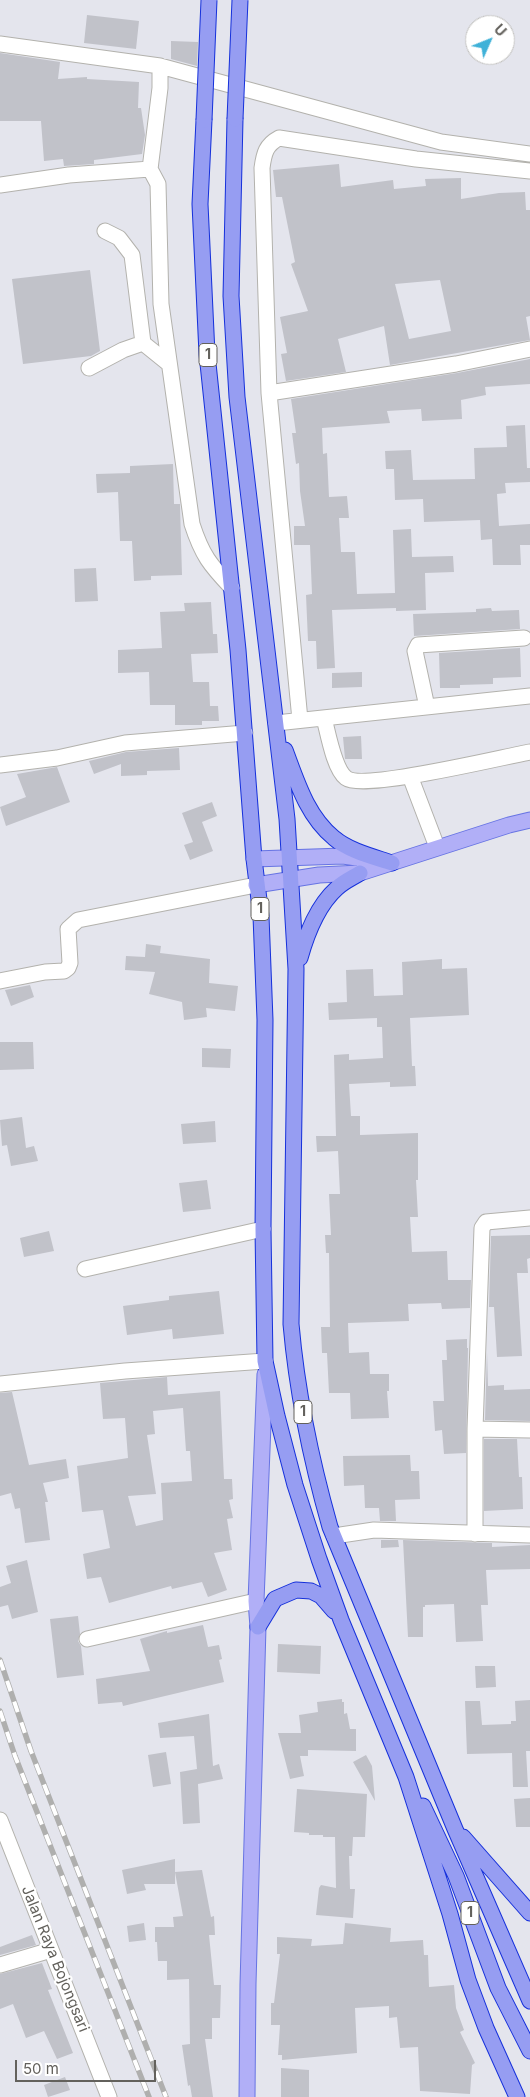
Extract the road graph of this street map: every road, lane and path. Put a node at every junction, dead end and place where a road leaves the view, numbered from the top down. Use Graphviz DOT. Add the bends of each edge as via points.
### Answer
graph roads {
  1 [pos="209,0"];
  2 [pos="240,0"];
  3 [pos="0,44"];
  4 [pos="160,66"];
  5 [pos="530,154"];
  6 [pos="150,169"];
  7 [pos="530,171"];
  8 [pos="0,185"];
  9 [pos="105,231"];
  10 [pos="143,343"];
  11 [pos="530,348"];
  12 [pos="169,364"];
  13 [pos="88,368"];
  14 [pos="269,393"];
  15 [pos="232,588"];
  16 [pos="524,638"];
  17 [pos="530,696"];
  18 [pos="427,707"];
  19 [pos="324,718"];
  20 [pos="300,720"];
  21 [pos="276,723"];
  22 [pos="245,733"];
  23 [pos="530,752"];
  24 [pos="0,765"];
  25 [pos="410,776"];
  26 [pos="530,820"];
  27 [pos="437,847"];
  28 [pos="290,857"];
  29 [pos="254,858"];
  30 [pos="392,863"];
  31 [pos="360,873"];
  32 [pos="292,880"];
  33 [pos="256,885"];
  34 [pos="296,969"];
  35 [pos="0,981"];
  36 [pos="530,1218"];
  37 [pos="263,1229"];
  38 [pos="86,1269"];
  39 [pos="265,1361"];
  40 [pos="0,1384"];
  41 [pos="475,1429"];
  42 [pos="530,1430"];
  43 [pos="475,1534"];
  44 [pos="530,1535"];
  45 [pos="334,1536"];
  46 [pos="256,1601"];
  47 [pos="341,1620"];
  48 [pos="258,1627"];
  49 [pos="87,1639"];
  50 [pos="406,1777"];
  51 [pos="0,1820"];
  52 [pos="455,1829"];
  53 [pos="530,1913"];
  54 [pos="51,1950"];
  55 [pos="0,1965"];
  56 [pos="530,2001"];
  57 [pos="526,2030"];
  58 [pos="530,2052"];
  59 [pos="109,2097"];
  60 [pos="247,2097"];
  61 [pos="517,2097"];
  1 -- 15 [label="highway, 1, bridge" via="200,204 202,265"];
  2 -- 21 [label="highway, 1, bridge" via="231,296 237,397"];
  3 -- 4 [label="street"];
  4 -- 5 [label="street" via="441,142"];
  4 -- 6 [label="street"];
  6 -- 8 [label="street" via="69,175"];
  6 -- 12 [label="street" via="158,184 161,304"];
  7 -- 14 [label="street" via="416,159 279,138 269,144 262,168"];
  9 -- 10 [label="street" via="119,238 132,254"];
  10 -- 12 [label="street"];
  10 -- 13 [label="street"];
  11 -- 14 [label="street" via="456,364"];
  12 -- 15 [label="street" via="192,524 203,555"];
  14 -- 20 [label="street"];
  15 -- 22 [label="highway, 1"];
  16 -- 18 [label="street" via="418,645 415,651"];
  17 -- 18 [label="street"];
  18 -- 19 [label="street"];
  19 -- 20 [label="street"];
  19 -- 25 [label="street" via="339,771 347,780 360,782"];
  20 -- 21 [label="street"];
  21 -- 28 [label="highway, 1"];
  21 -- 30 [label="highway" via="299,788 320,824 335,839"];
  22 -- 24 [label="street" via="125,743 57,758"];
  22 -- 29 [label="highway, 1"];
  23 -- 25 [label="street"];
  25 -- 27 [label="street"];
  26 -- 27 [label="main road"];
  27 -- 30 [label="main road"];
  28 -- 29 [label="main road"];
  28 -- 30 [label="main road" via="343,856"];
  28 -- 32 [label="highway, 1"];
  29 -- 33 [label="highway, 1"];
  30 -- 31 [label="main road"];
  31 -- 32 [label="main road"];
  31 -- 34 [label="highway" via="337,887 326,900 306,938"];
  32 -- 33 [label="main road"];
  32 -- 34 [label="highway, 1"];
  33 -- 35 [label="street" via="78,920 68,929 68,968"];
  33 -- 37 [label="highway, 1" via="261,916 266,1020"];
  34 -- 45 [label="highway, 1" via="291,1324 295,1370 308,1439"];
  36 -- 41 [label="street" via="486,1222 482,1228"];
  37 -- 38 [label="street"];
  37 -- 39 [label="highway, 1"];
  39 -- 40 [label="street" via="125,1370"];
  39 -- 46 [label="main road"];
  39 -- 47 [label="highway, 1" via="295,1485"];
  41 -- 42 [label="street"];
  41 -- 43 [label="street"];
  43 -- 44 [label="street"];
  43 -- 45 [label="street" via="374,1530"];
  45 -- 52 [label="highway, 1"];
  46 -- 48 [label="main road"];
  46 -- 49 [label="street"];
  47 -- 48 [label="highway" via="321,1596 311,1591 296,1590 275,1599"];
  47 -- 50 [label="highway, 1"];
  48 -- 60 [label="main road"];
  50 -- 57 [label="highway, 1" via="432,1822 456,1876 498,1988"];
  50 -- 61 [label="highway" via="468,1980"];
  51 -- 54 [label="street, Jalan Raya Bojongsari"];
  52 -- 53 [label="highway"];
  52 -- 56 [label="highway, 1"];
  54 -- 55 [label="street"];
  54 -- 59 [label="street, Jalan Raya Bojongsari"];
  57 -- 58 [label="highway, 1"];
}
